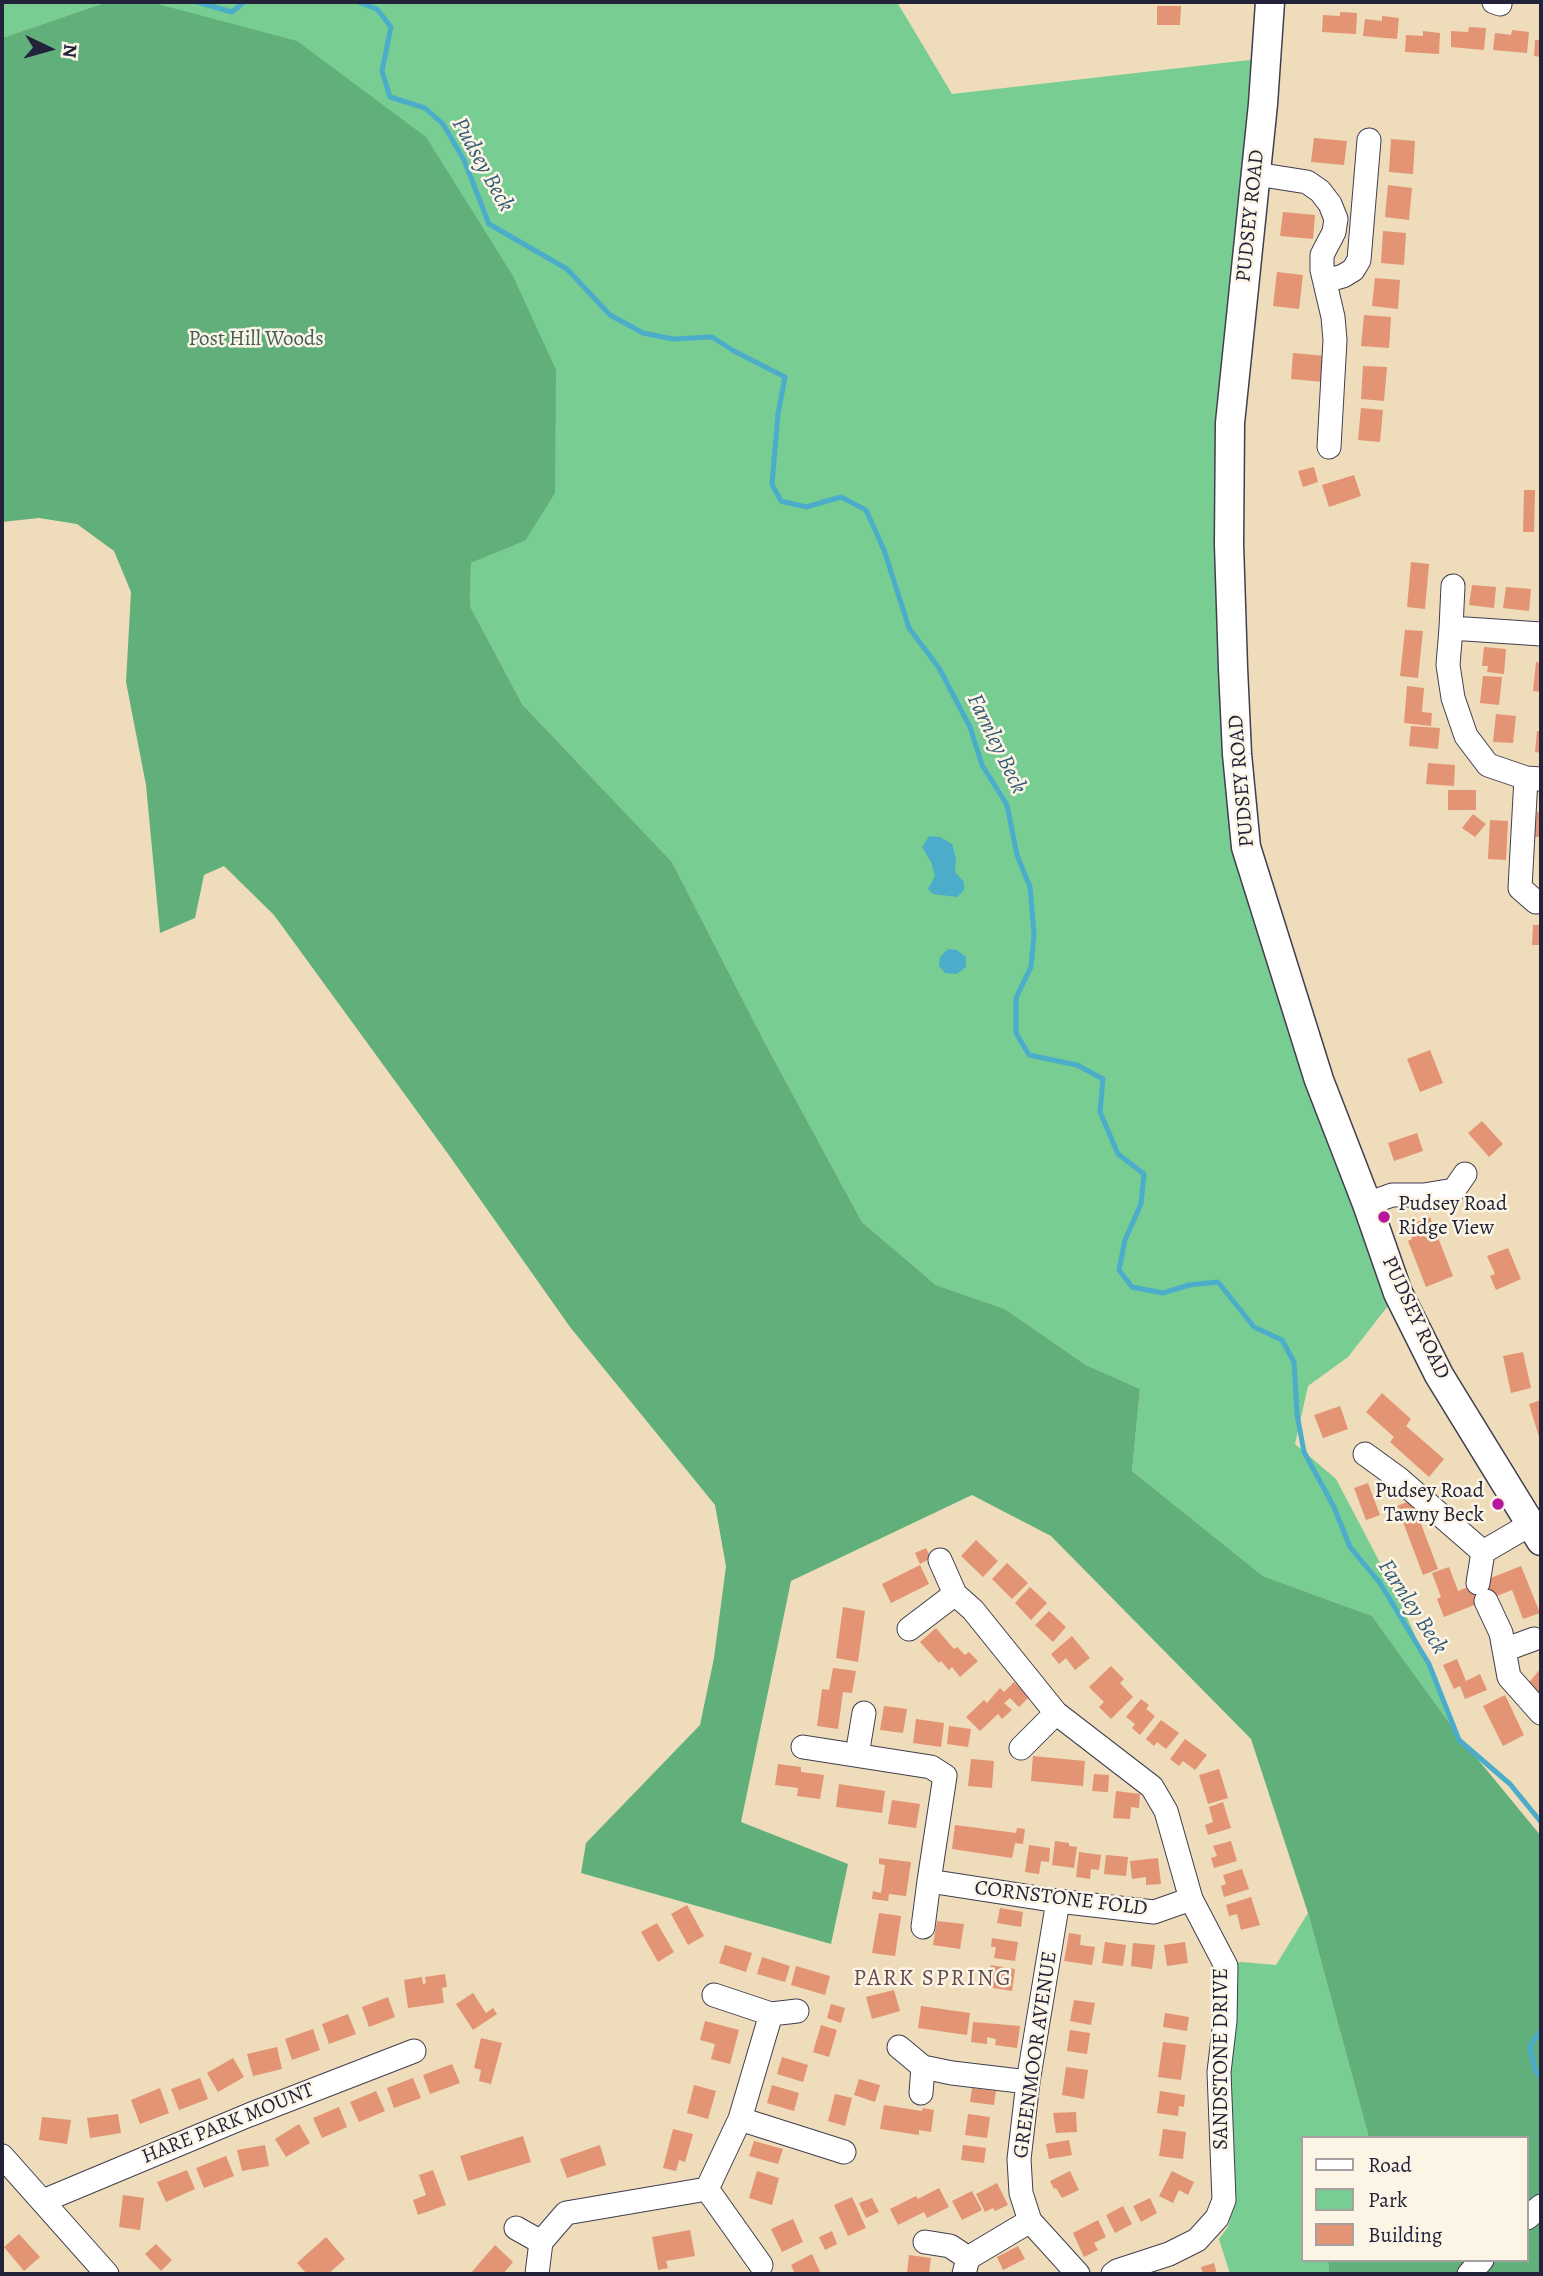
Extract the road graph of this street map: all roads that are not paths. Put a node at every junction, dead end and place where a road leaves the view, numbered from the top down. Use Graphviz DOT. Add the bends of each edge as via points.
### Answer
graph roads {
  1 [pos="1270,2"];
  2 [pos="1369,140"];
  3 [pos="1255,174"];
  4 [pos="1325,281"];
  5 [pos="1329,447"];
  6 [pos="1453,586"];
  7 [pos="1451,628"];
  8 [pos="1541,634"];
  9 [pos="1533,779"];
  10 [pos="1536,902"];
  11 [pos="1465,1174"];
  12 [pos="1367,1204"];
  13 [pos="1365,1454"];
  14 [pos="1536,1533"];
  15 [pos="1483,1552"];
  16 [pos="940,1560"];
  17 [pos="955,1594"];
  18 [pos="909,1629"];
  19 [pos="1534,1639"];
  20 [pos="1504,1650"];
  21 [pos="864,1713"];
  22 [pos="1056,1713"];
  23 [pos="1541,1713"];
  24 [pos="803,1747"];
  25 [pos="1021,1748"];
  26 [pos="857,1755"];
  27 [pos="929,1881"];
  28 [pos="1191,1899"];
  29 [pos="1058,1901"];
  30 [pos="923,1927"];
  31 [pos="714,1995"];
  32 [pos="797,2011"];
  33 [pos="771,2014"];
  34 [pos="899,2047"];
  35 [pos="414,2051"];
  36 [pos="923,2067"];
  37 [pos="1028,2082"];
  38 [pos="921,2093"];
  39 [pos="740,2119"];
  40 [pos="844,2152"];
  41 [pos="2,2156"];
  42 [pos="707,2189"];
  43 [pos="43,2201"];
  44 [pos="1030,2221"];
  45 [pos="516,2228"];
  46 [pos="541,2242"];
  47 [pos="925,2242"];
  48 [pos="761,2265"];
  49 [pos="966,2266"];
  50 [pos="107,2274"];
  51 [pos="537,2274"];
  52 [pos="1078,2274"];
  53 [pos="1113,2274"];
  1 -- 3 [label="main road, PUDSEY ROAD"];
  2 -- 4 [label="street" via="1359,260 1353,270"];
  3 -- 4 [label="street" via="1307,182 1330,204 1336,219 1322,255"];
  3 -- 12 [label="main road, PUDSEY ROAD" via="1230,423 1233,668 1246,848 1319,1080"];
  4 -- 5 [label="street" via="1335,340"];
  6 -- 7 [label="street"];
  7 -- 8 [label="street"];
  7 -- 9 [label="street" via="1448,665 1466,736 1488,765"];
  9 -- 10 [label="street" via="1520,888"];
  11 -- 12 [label="street" via="1454,1189 1392,1195"];
  12 -- 14 [label="main road, PUDSEY ROAD" via="1398,1293 1439,1375"];
  13 -- 15 [label="street"];
  14 -- 15 [label="street"];
  15 -- 20 [label="street" via="1482,1592"];
  16 -- 17 [label="street, SANDSTONE DRIVE"];
  17 -- 18 [label="street"];
  17 -- 22 [label="street, SANDSTONE DRIVE"];
  19 -- 20 [label="street"];
  20 -- 23 [label="street" via="1509,1676"];
  21 -- 26 [label="street"];
  22 -- 25 [label="street"];
  22 -- 28 [label="street, SANDSTONE DRIVE" via="1152,1787 1166,1811"];
  24 -- 26 [label="street"];
  26 -- 27 [label="street" via="931,1767 945,1776"];
  27 -- 29 [label="street, CORNSTONE FOLD"];
  27 -- 30 [label="street"];
  28 -- 29 [label="street, CORNSTONE FOLD" via="1154,1912"];
  28 -- 53 [label="street, SANDSTONE DRIVE" via="1226,1966 1219,2072 1224,2200 1217,2217 1197,2240"];
  29 -- 37 [label="street, GREENMOOR AVENUE"];
  31 -- 33 [label="street"];
  32 -- 33 [label="street"];
  33 -- 39 [label="street"];
  34 -- 36 [label="street"];
  35 -- 43 [label="street, HARE PARK MOUNT"];
  36 -- 37 [label="street"];
  36 -- 38 [label="street"];
  37 -- 44 [label="street, GREENMOOR AVENUE" via="1019,2159 1021,2193"];
  39 -- 40 [label="street"];
  39 -- 42 [label="street"];
  41 -- 43 [label="street"];
  42 -- 46 [label="street" via="566,2213"];
  42 -- 48 [label="street"];
  43 -- 50 [label="street"];
  44 -- 49 [label="street"];
  44 -- 52 [label="street, GREENMOOR AVENUE"];
  45 -- 46 [label="street"];
  46 -- 51 [label="street"];
  47 -- 49 [label="street" via="950,2246"];
}
